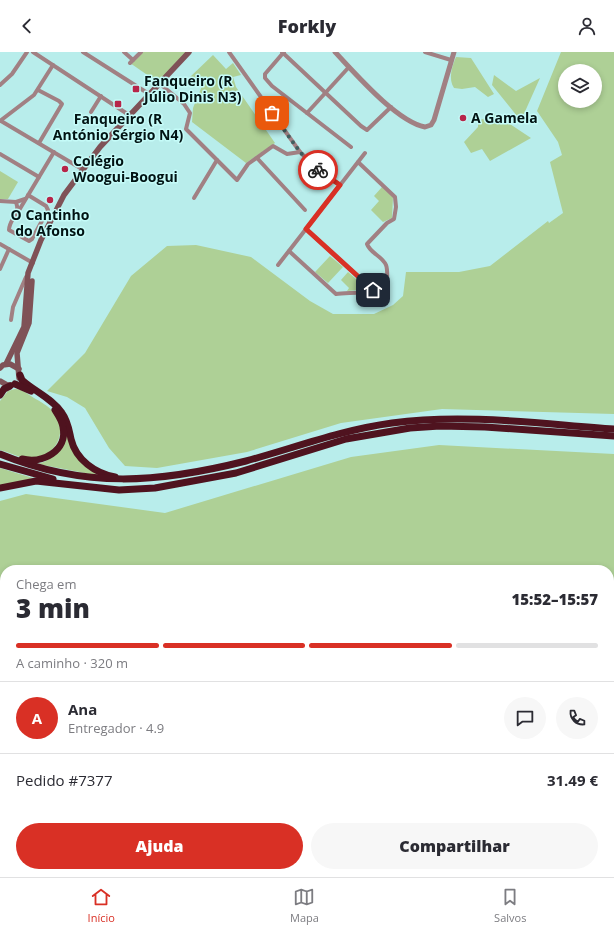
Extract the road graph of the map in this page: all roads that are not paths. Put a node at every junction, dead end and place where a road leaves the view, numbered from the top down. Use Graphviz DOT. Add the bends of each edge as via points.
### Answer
graph roads {
  1 [pos="27,52"];
  2 [pos="33,52"];
  3 [pos="83,52"];
  4 [pos="124,52"];
  5 [pos="140,52"];
  6 [pos="189,52"];
  7 [pos="229,52"];
  8 [pos="284,52"];
  9 [pos="335,52"];
  10 [pos="425,52"];
  11 [pos="454,52"];
  12 [pos="451,60"];
  13 [pos="53,65"];
  14 [pos="349,67"];
  15 [pos="159,83"];
  16 [pos="0,85"];
  17 [pos="38,90"];
  18 [pos="325,92"];
  19 [pos="149,94"];
  20 [pos="101,96"];
  21 [pos="391,107"];
  22 [pos="91,112"];
  23 [pos="307,113"];
  24 [pos="129,115"];
  25 [pos="1,121"];
  26 [pos="39,143"];
  27 [pos="351,147"];
  28 [pos="54,152"];
  29 [pos="300,152"];
  30 [pos="366,153"];
  31 [pos="0,154"];
  32 [pos="257,158"];
  33 [pos="217,160"];
  34 [pos="358,162"];
  35 [pos="82,169"];
  36 [pos="39,177"];
  37 [pos="340,185"];
  38 [pos="27,197"];
  39 [pos="194,198"];
  40 [pos="0,202"];
  41 [pos="16,202"];
  42 [pos="305,210"];
  43 [pos="17,213"];
  44 [pos="306,229"];
  45 [pos="0,244"];
  46 [pos="9,250"];
  47 [pos="289,251"];
  48 [pos="33,263"];
  49 [pos="278,265"];
  50 [pos="0,269"];
  51 [pos="28,273"];
  52 [pos="373,290"];
  53 [pos="16,298"];
  54 [pos="27,300"];
  55 [pos="12,320"];
  56 [pos="2,366"];
  57 [pos="19,372"];
  58 [pos="0,381"];
  59 [pos="12,385"];
  60 [pos="0,395"];
  61 [pos="614,429"];
  62 [pos="614,436"];
  63 [pos="0,453"];
  64 [pos="0,464"];
  65 [pos="145,478"];
  66 [pos="171,485"];
  67 [pos="0,488"];
  1 -- 16 [label="street" via="12,74"];
  2 -- 13 [label="street"];
  3 -- 19 [label="street"];
  4 -- 5 [label="street" via="131,61"];
  6 -- 15 [label="main road"];
  7 -- 29 [label="street"];
  8 -- 18 [label="street"];
  8 -- 23 [label="street" via="265,74 265,78"];
  9 -- 14 [label="street"];
  10 -- 12 [label="street"];
  11 -- 12 [label="street"];
  12 -- 21 [label="street" via="433,123 422,126"];
  13 -- 17 [label="street"];
  13 -- 20 [label="street"];
  14 -- 18 [label="street"];
  14 -- 21 [label="street"];
  15 -- 19 [label="main road"];
  15 -- 33 [label="street" via="184,104 190,113 186,129"];
  17 -- 25 [label="street"];
  17 -- 26 [label="street" via="62,104"];
  18 -- 21 [label="street" via="368,130"];
  18 -- 23 [label="street"];
  19 -- 24 [label="main road"];
  20 -- 22 [label="street"];
  20 -- 24 [label="street"];
  23 -- 27 [label="street"];
  24 -- 35 [label="main road"];
  25 -- 26 [label="street"];
  26 -- 28 [label="street"];
  28 -- 35 [label="street"];
  28 -- 36 [label="street"];
  29 -- 32 [label="street" via="287,154 280,152 275,146"];
  29 -- 37 [label="street" via="317,169"];
  30 -- 34 [label="street"];
  31 -- 36 [label="street"];
  32 -- 33 [label="street" via="248,164 237,180"];
  32 -- 42 [label="street"];
  33 -- 39 [label="street"];
  34 -- 37 [label="street"];
  34 -- 52 [label="street" via="395,197 394,219 367,244 387,267 387,284 384,288"];
  35 -- 48 [label="main road" via="55,210"];
  36 -- 38 [label="street"];
  37 -- 44 [label="street"];
  38 -- 41 [label="street"];
  38 -- 43 [label="street"];
  38 -- 43 [label="street" via="46,206 48,210 29,241 10,230"];
  40 -- 41 [label="street"];
  41 -- 43 [label="street"];
  44 -- 47 [label="street"];
  44 -- 52 [label="street"];
  45 -- 46 [label="street"];
  46 -- 48 [label="street"];
  46 -- 50 [label="street"];
  47 -- 49 [label="street"];
  47 -- 52 [label="street" via="336,294"];
  48 -- 51 [label="main road"];
  48 -- 57 [label="main road" via="28,327 17,353"];
  51 -- 53 [label="street"];
  51 -- 54 [label="main road"];
  53 -- 54 [label="street" via="23,295"];
  53 -- 55 [label="street"];
  54 -- 56 [label="main road" via="24,327"];
  56 -- 57 [label="main road" via="14,365"];
  57 -- 59 [label="main road"];
  57 -- 65 [label="highway" via="22,380 61,411 66,418 74,449 91,468 113,477"];
  58 -- 59 [label="main road"];
  59 -- 60 [label="highway" via="4,389"];
  59 -- 63 [label="highway" via="31,391 55,409 63,427 62,440 55,451 41,460 27,460"];
  61 -- 65 [label="highway" via="458,419 406,421 343,432 218,467"];
  62 -- 66 [label="highway" via="470,427 410,428 346,439 236,473"];
  63 -- 65 [label="highway" via="46,470 101,480"];
  64 -- 66 [label="highway" via="93,486 129,488"];
  66 -- 67 [label="highway" via="119,490 36,481"];
}
